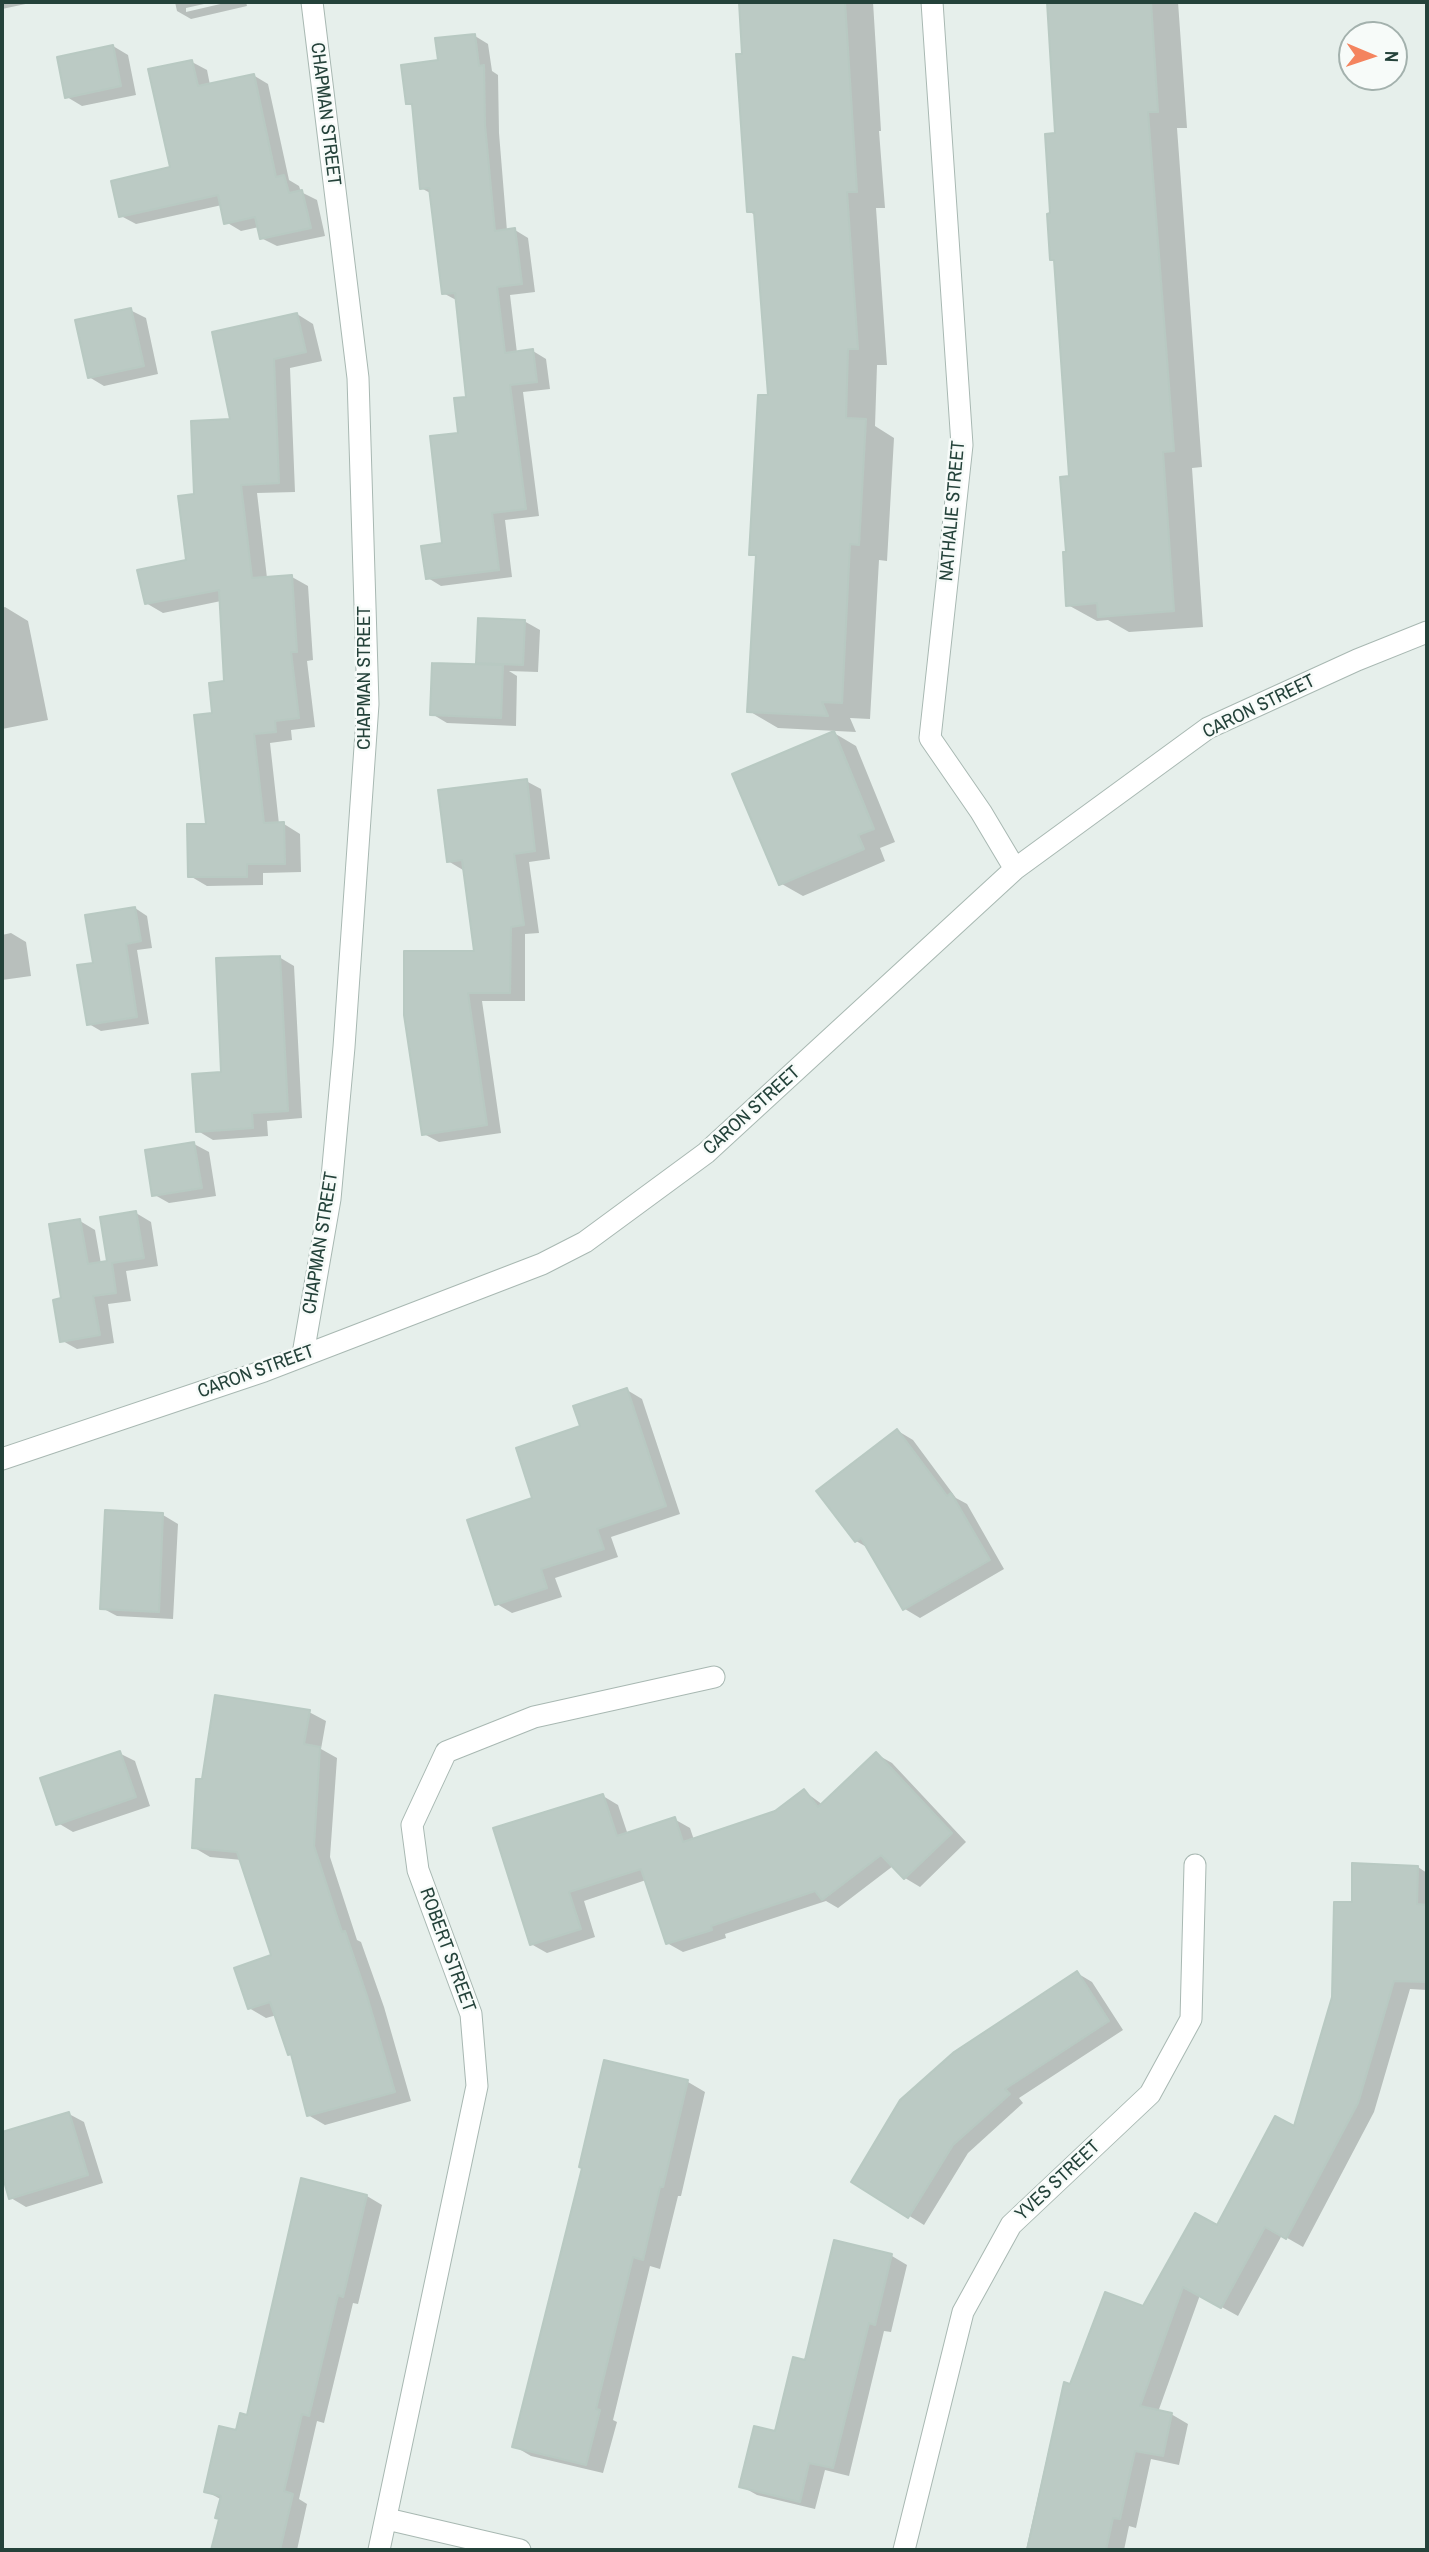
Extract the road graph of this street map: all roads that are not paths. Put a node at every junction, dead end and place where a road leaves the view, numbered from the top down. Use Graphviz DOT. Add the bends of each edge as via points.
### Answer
graph roads {
  1 [pos="312,2"];
  2 [pos="932,2"];
  3 [pos="1427,632"];
  4 [pos="1014,869"];
  5 [pos="303,1354"];
  6 [pos="2,1459"];
  7 [pos="714,1676"];
  8 [pos="1195,1865"];
  9 [pos="387,2519"];
  10 [pos="379,2550"];
  11 [pos="520,2550"];
  12 [pos="905,2550"];
  1 -- 5 [label="street, CHAPMAN STREET" via="358,378 368,704 330,1199"];
  2 -- 4 [label="street, NATHALIE STREET" via="962,445 930,738"];
  3 -- 4 [label="street, CARON STREET" via="1208,728"];
  4 -- 5 [label="street, CARON STREET" via="706,1153 606,1228 542,1264"];
  5 -- 6 [label="street, CARON STREET"];
  7 -- 9 [label="street, ROBERT STREET" via="534,1717 446,1752 412,1825 418,1870 471,2014 477,2086"];
  8 -- 12 [label="street, YVES STREET" via="1191,2019 1150,2094 1011,2225 963,2312"];
  9 -- 10 [label="street, ROBERT STREET"];
  9 -- 11 [label="street"];
}
